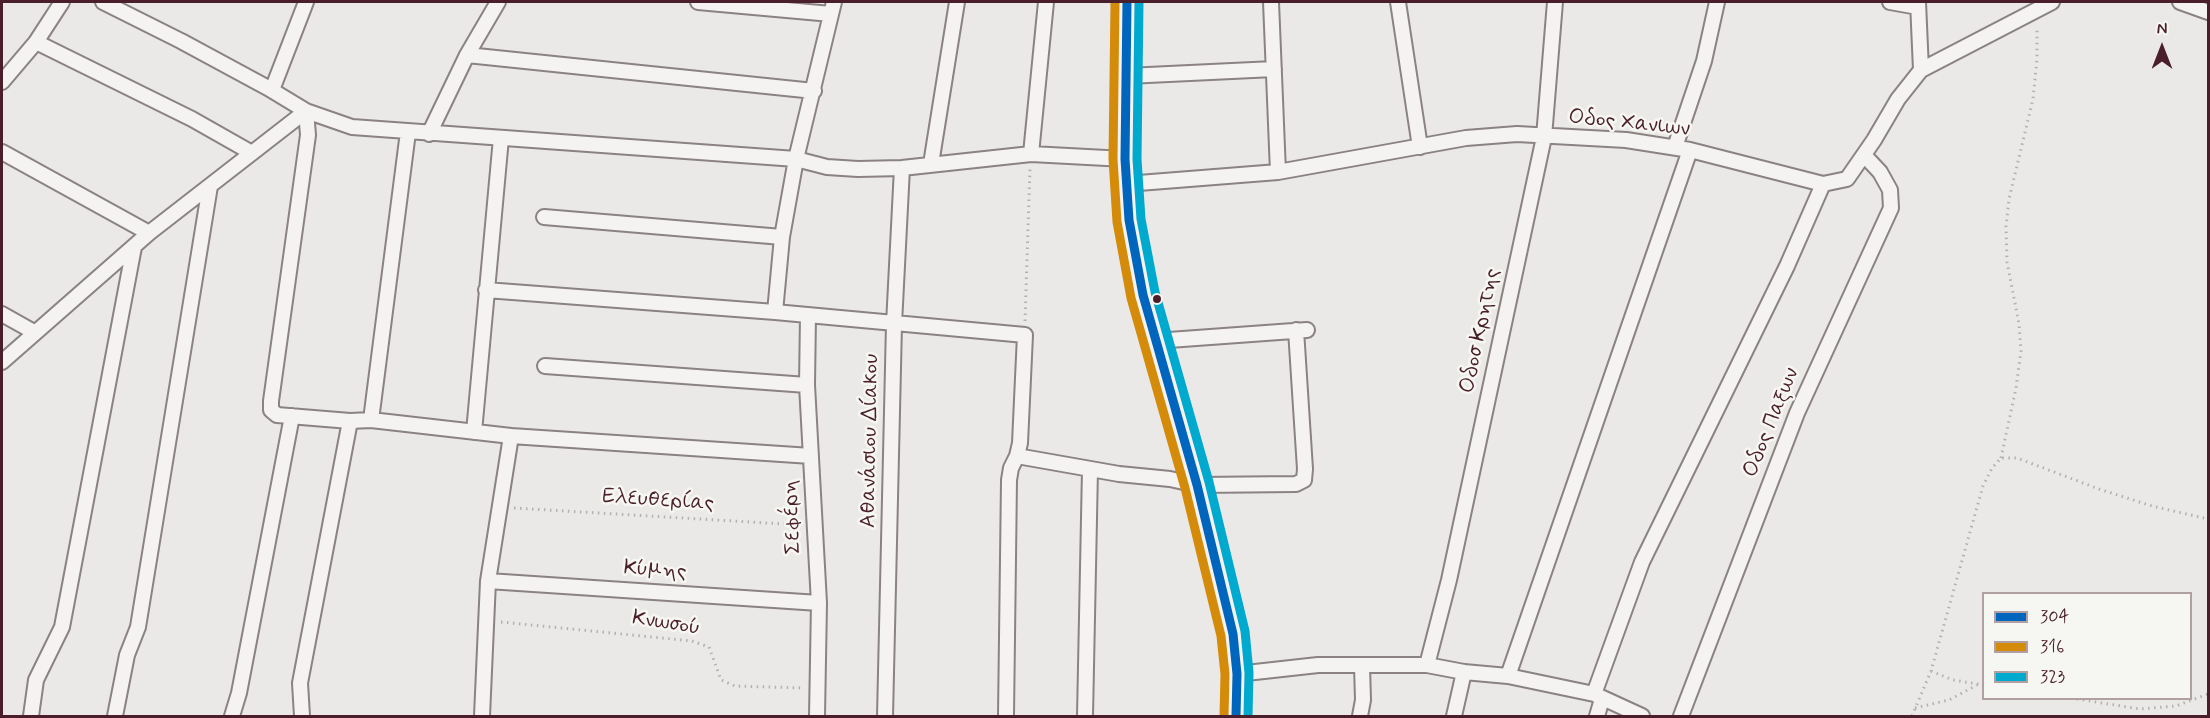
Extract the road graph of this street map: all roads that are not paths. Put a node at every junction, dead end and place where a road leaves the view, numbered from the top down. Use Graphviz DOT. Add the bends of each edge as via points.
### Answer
graph roads {
  1 [pos="62,2"];
  2 [pos="103,2"];
  3 [pos="306,2"];
  4 [pos="498,2"];
  5 [pos="698,2"];
  6 [pos="957,2"];
  7 [pos="1046,2"];
  8 [pos="1127,2"];
  9 [pos="1270,2"];
  10 [pos="1398,2"];
  11 [pos="1555,2"];
  12 [pos="1717,2"];
  13 [pos="1890,2"];
  14 [pos="2052,2"];
  15 [pos="2180,2"];
  16 [pos="1918,4"];
  17 [pos="832,8"];
  18 [pos="2208,12"];
  19 [pos="36,42"];
  20 [pos="467,55"];
  21 [pos="1274,69"];
  22 [pos="1922,70"];
  23 [pos="1127,76"];
  24 [pos="2,82"];
  25 [pos="272,90"];
  26 [pos="814,91"];
  27 [pos="306,111"];
  28 [pos="408,132"];
  29 [pos="429,134"];
  30 [pos="1544,137"];
  31 [pos="501,138"];
  32 [pos="1420,147"];
  33 [pos="1675,147"];
  34 [pos="1690,150"];
  35 [pos="2,152"];
  36 [pos="252,153"];
  37 [pos="1031,154"];
  38 [pos="1864,155"];
  39 [pos="796,159"];
  40 [pos="1125,159"];
  41 [pos="931,164"];
  42 [pos="902,168"];
  43 [pos="1278,172"];
  44 [pos="1126,184"];
  45 [pos="1823,184"];
  46 [pos="210,186"];
  47 [pos="544,217"];
  48 [pos="149,233"];
  49 [pos="782,237"];
  50 [pos="134,247"];
  51 [pos="486,290"];
  52 [pos="775,312"];
  53 [pos="2,314"];
  54 [pos="808,315"];
  55 [pos="894,324"];
  56 [pos="34,332"];
  57 [pos="1155,341"];
  58 [pos="2,362"];
  59 [pos="545,366"];
  60 [pos="807,385"];
  61 [pos="292,416"];
  62 [pos="371,420"];
  63 [pos="350,421"];
  64 [pos="474,432"];
  65 [pos="511,436"];
  66 [pos="811,456"];
  67 [pos="1017,456"];
  68 [pos="1090,469"];
  69 [pos="1197,485"];
  70 [pos="488,581"];
  71 [pos="819,603"];
  72 [pos="1362,666"];
  73 [pos="1427,666"];
  74 [pos="1464,672"];
  75 [pos="1237,674"];
  76 [pos="1508,676"];
  77 [pos="1598,697"];
  78 [pos="31,717"];
  79 [pos="115,717"];
  80 [pos="232,717"];
  81 [pos="302,717"];
  82 [pos="482,717"];
  83 [pos="817,717"];
  84 [pos="885,717"];
  85 [pos="1006,717"];
  86 [pos="1085,717"];
  87 [pos="1236,717"];
  88 [pos="1360,717"];
  89 [pos="1454,717"];
  90 [pos="1597,717"];
  91 [pos="1642,717"];
  92 [pos="1682,717"];
  1 -- 19 [label="street"];
  2 -- 25 [label="street"];
  3 -- 25 [label="street"];
  4 -- 20 [label="street"];
  5 -- 17 [label="street"];
  6 -- 41 [label="street"];
  7 -- 37 [label="street"];
  8 -- 23 [label="main road"];
  9 -- 21 [label="street"];
  10 -- 32 [label="street"];
  11 -- 30 [label="street, Οδοσ Κρητης"];
  12 -- 33 [label="street" via="1704,61"];
  13 -- 16 [label="street"];
  14 -- 22 [label="street"];
  15 -- 18 [label="street"];
  16 -- 22 [label="street"];
  17 -- 26 [label="street"];
  19 -- 24 [label="street"];
  19 -- 36 [label="street"];
  20 -- 26 [label="street"];
  20 -- 29 [label="street"];
  21 -- 23 [label="street"];
  21 -- 43 [label="street"];
  22 -- 38 [label="street" via="1898,99"];
  23 -- 40 [label="main road"];
  25 -- 27 [label="street"];
  26 -- 39 [label="street"];
  27 -- 28 [label="street" via="352,127"];
  27 -- 36 [label="street"];
  27 -- 61 [label="street" via="308,135 271,401 271,410 277,415"];
  28 -- 29 [label="street"];
  28 -- 62 [label="street"];
  29 -- 31 [label="street"];
  30 -- 32 [label="street, Οδος Χανιων" via="1517,134 1466,138"];
  30 -- 33 [label="street, Οδος Χανιων" via="1626,140"];
  30 -- 73 [label="street, Οδοσ Κρητης"];
  31 -- 39 [label="street"];
  31 -- 51 [label="street"];
  32 -- 43 [label="street, Οδος Χανιων"];
  33 -- 34 [label="street, Οδος Χανιων"];
  34 -- 45 [label="street, Οδος Χανιων"];
  34 -- 76 [label="street"];
  35 -- 48 [label="street"];
  36 -- 46 [label="street"];
  37 -- 40 [label="street"];
  37 -- 41 [label="street"];
  38 -- 45 [label="street" via="1847,179"];
  38 -- 92 [label="street, Οδος Παξων" via="1890,190 1891,208 1797,413"];
  39 -- 42 [label="street" via="827,167"];
  39 -- 49 [label="street"];
  40 -- 44 [label="main road"];
  41 -- 42 [label="street"];
  42 -- 55 [label="street, Αθανάσιου Δίακου"];
  43 -- 44 [label="street, Οδος Χανιων"];
  44 -- 57 [label="main road" via="1135,258"];
  45 -- 77 [label="street" via="1641,562"];
  46 -- 48 [label="street"];
  46 -- 79 [label="street" via="138,627 127,655"];
  47 -- 49 [label="street"];
  48 -- 50 [label="street"];
  49 -- 52 [label="street"];
  50 -- 56 [label="street"];
  50 -- 78 [label="street" via="62,627 36,680"];
  51 -- 52 [label="street"];
  51 -- 64 [label="street"];
  52 -- 54 [label="street"];
  53 -- 56 [label="street"];
  54 -- 55 [label="street"];
  54 -- 60 [label="street, Σεφέρη"];
  55 -- 67 [label="street" via="1025,335"];
  55 -- 84 [label="street, Αθανάσιου Δίακου"];
  56 -- 58 [label="street"];
  57 -- 69 [label="main road"];
  57 -- 69 [label="street" via="1302,330 1304,480 1296,484"];
  59 -- 60 [label="street"];
  60 -- 66 [label="street, Σεφέρη"];
  61 -- 63 [label="street"];
  61 -- 80 [label="street"];
  62 -- 63 [label="street"];
  62 -- 64 [label="street"];
  63 -- 81 [label="street" via="300,683"];
  64 -- 65 [label="street"];
  65 -- 66 [label="street"];
  65 -- 70 [label="street"];
  66 -- 71 [label="street, Σεφέρη"];
  67 -- 68 [label="street"];
  67 -- 85 [label="street" via="1009,480"];
  68 -- 69 [label="street"];
  68 -- 86 [label="street"];
  69 -- 75 [label="main road" via="1231,624"];
  70 -- 71 [label="street, Κύμης"];
  70 -- 82 [label="street"];
  71 -- 83 [label="street, Σεφέρη"];
  72 -- 73 [label="street"];
  72 -- 75 [label="street" via="1318,665"];
  72 -- 88 [label="street"];
  73 -- 74 [label="street"];
  74 -- 76 [label="street"];
  74 -- 89 [label="street"];
  75 -- 87 [label="main road"];
  76 -- 77 [label="street"];
  77 -- 90 [label="street"];
  77 -- 91 [label="street"];
}
